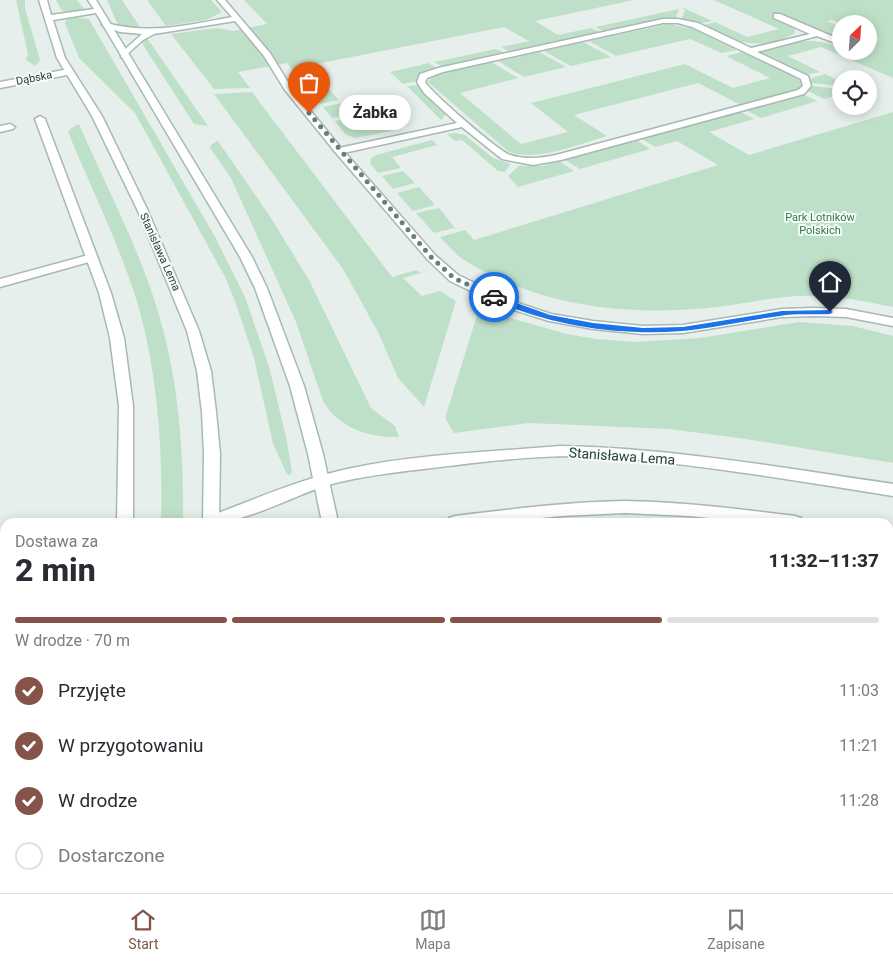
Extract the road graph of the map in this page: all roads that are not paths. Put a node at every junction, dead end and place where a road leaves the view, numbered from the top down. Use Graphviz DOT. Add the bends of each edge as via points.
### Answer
graph roads {
  1 [pos="43,0"];
  2 [pos="92,0"];
  3 [pos="221,0"];
  4 [pos="98,11"];
  5 [pos="777,16"];
  6 [pos="48,18"];
  7 [pos="237,18"];
  8 [pos="106,25"];
  9 [pos="152,32"];
  10 [pos="818,34"];
  11 [pos="832,39"];
  12 [pos="750,51"];
  13 [pos="124,54"];
  14 [pos="69,72"];
  15 [pos="0,85"];
  16 [pos="40,119"];
  17 [pos="464,124"];
  18 [pos="339,151"];
  19 [pos="92,258"];
  20 [pos="0,283"];
  21 [pos="893,322"];
  22 [pos="322,481"];
  23 [pos="893,490"];
  24 [pos="125,518"];
  25 [pos="212,518"];
  26 [pos="223,518"];
  27 [pos="329,518"];
  28 [pos="489,518"];
  29 [pos="760,518"];
  1 -- 6 [label="street, Stanisława Lema"];
  2 -- 4 [label="street"];
  3 -- 7 [label="street"];
  4 -- 6 [label="street"];
  4 -- 8 [label="street"];
  5 -- 10 [label="street"];
  6 -- 14 [label="street, Stanisława Lema"];
  7 -- 9 [label="street"];
  7 -- 18 [label="street"];
  8 -- 9 [label="street" via="122,31"];
  8 -- 13 [label="street"];
  9 -- 13 [label="street"];
  10 -- 11 [label="street"];
  10 -- 12 [label="street"];
  12 -- 17 [label="street" via="695,25 663,21 451,67 424,76 421,82 427,91"];
  12 -- 17 [label="street" via="805,78 807,86 801,92 744,108 534,162 506,157"];
  13 -- 22 [label="street" via="261,286 292,369"];
  14 -- 15 [label="street, Dąbska"];
  14 -- 25 [label="street, Stanisława Lema" via="97,116 142,209 193,331 204,371 209,412"];
  16 -- 19 [label="street"];
  17 -- 18 [label="street"];
  18 -- 21 [label="street" via="432,258 454,278 508,304 540,314 593,325 643,330 683,329 782,313 813,312 846,313"];
  19 -- 20 [label="street"];
  19 -- 24 [label="street" via="116,338 126,406"];
  22 -- 23 [label="street, Stanisława Lema" via="353,472 399,466 560,451 608,452 736,466"];
  22 -- 26 [label="street, Stanisława Lema"];
  22 -- 27 [label="street"];
  28 -- 29 [label="street" via="624,507 673,508"];
}
